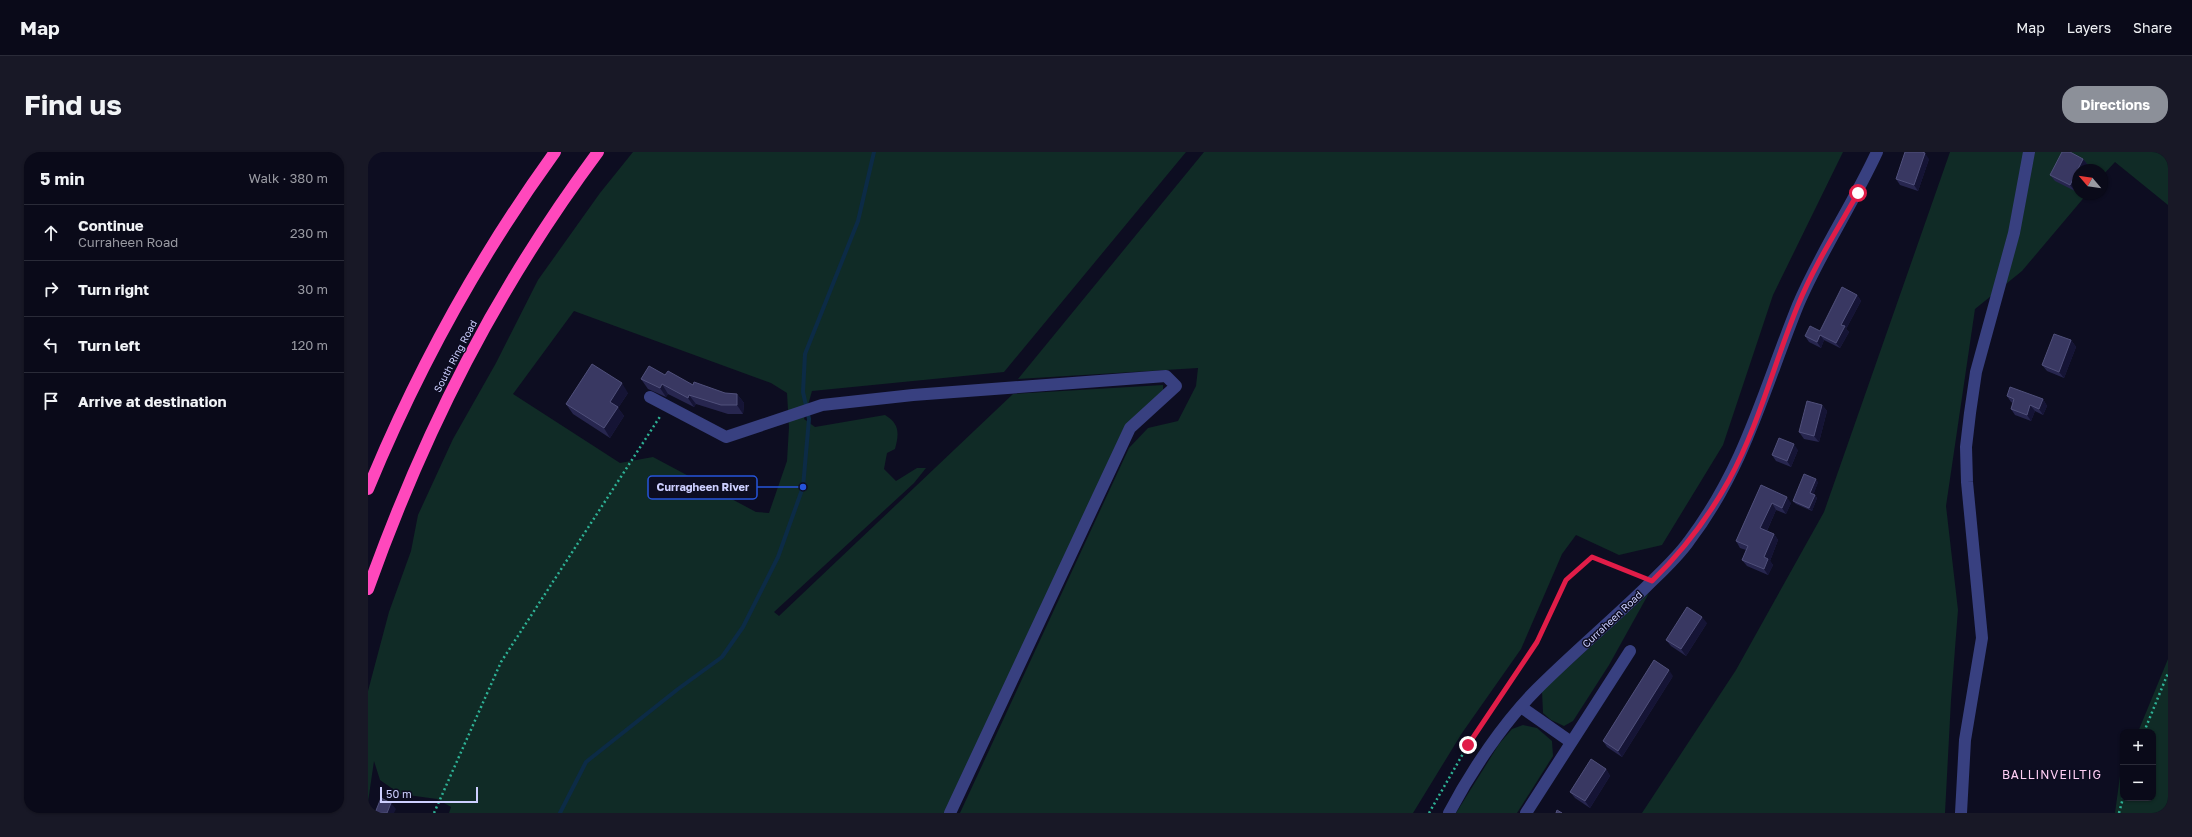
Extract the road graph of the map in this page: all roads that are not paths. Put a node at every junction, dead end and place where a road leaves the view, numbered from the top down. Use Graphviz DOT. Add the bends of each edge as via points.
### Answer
graph roads {
  1 [pos="555,152"];
  2 [pos="598,152"];
  3 [pos="1877,152"];
  4 [pos="2029,152"];
  5 [pos="650,397"];
  6 [pos="368,489"];
  7 [pos="368,589"];
  8 [pos="1630,651"];
  9 [pos="1521,707"];
  10 [pos="1571,742"];
  11 [pos="950,813"];
  12 [pos="1449,813"];
  13 [pos="1526,813"];
  14 [pos="1961,813"];
  1 -- 6 [label="highway" via="500,232 448,320 388,440"];
  2 -- 7 [label="highway, South Ring Road" via="528,251 450,390 404,491"];
  3 -- 9 [label="street, Curraheen Road" via="1798,305 1745,445 1730,479 1710,512 1688,543 1652,581 1550,676"];
  4 -- 14 [label="street" via="2014,233 1976,372 1966,446 1982,638 1965,740"];
  5 -- 11 [label="street" via="726,436 822,405 913,395 1166,376 1176,386 1130,428"];
  8 -- 10 [label="street"];
  9 -- 10 [label="street"];
  9 -- 12 [label="street, Curraheen Road" via="1483,758"];
  10 -- 13 [label="street"];
}
